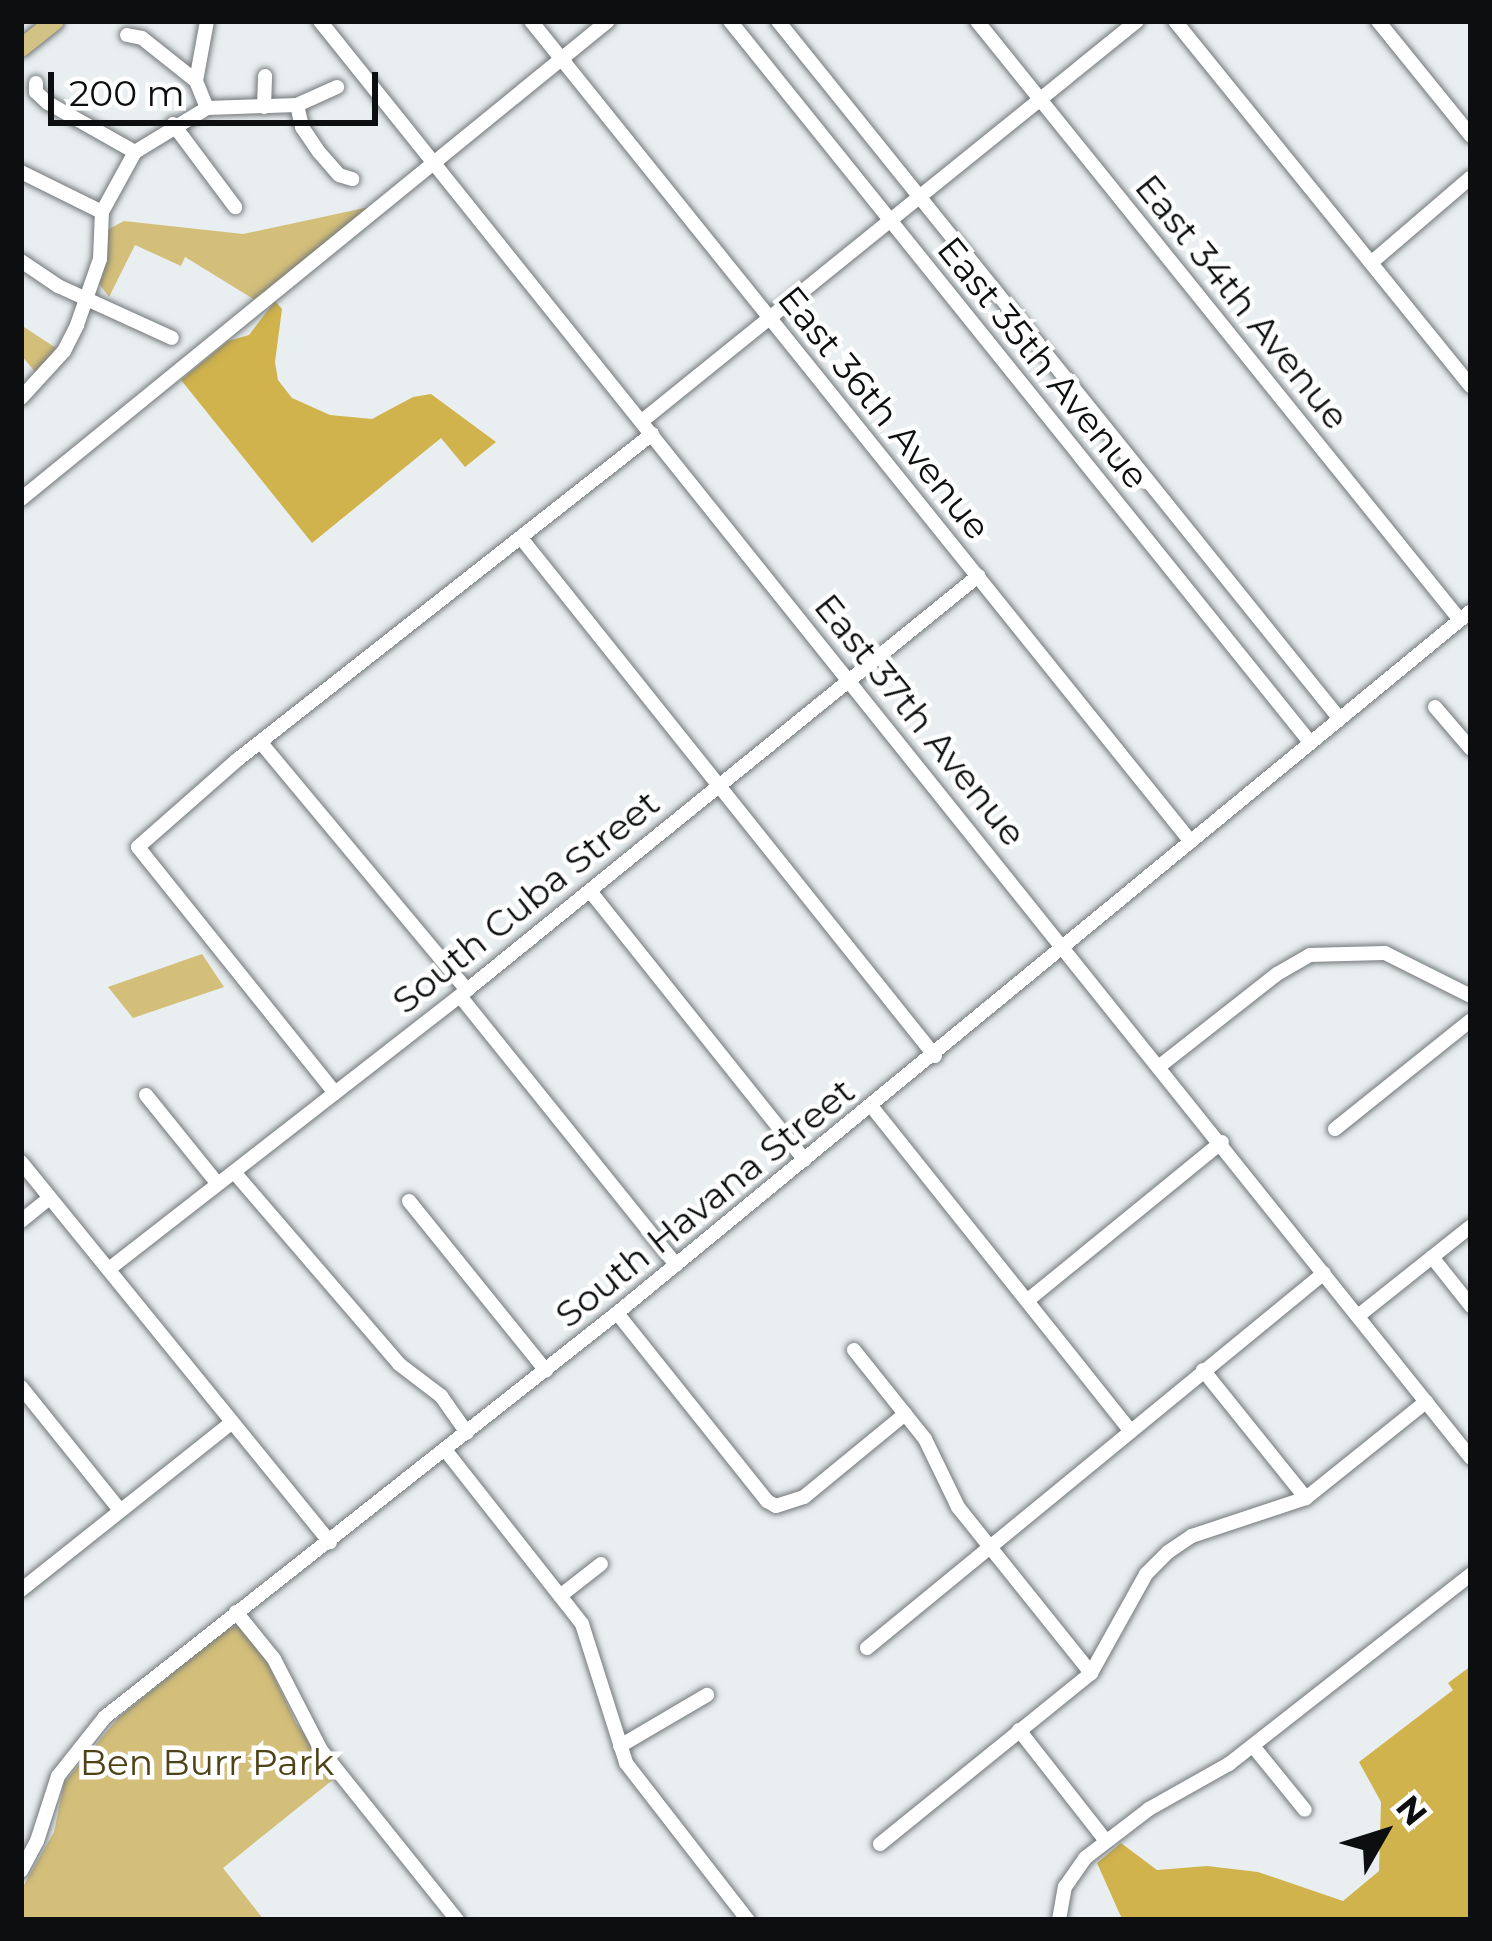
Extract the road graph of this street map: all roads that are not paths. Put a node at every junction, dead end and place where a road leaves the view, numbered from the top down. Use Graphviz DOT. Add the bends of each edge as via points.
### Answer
graph roads {
  1 [pos="55,21"];
  2 [pos="207,21"];
  3 [pos="320,21"];
  4 [pos="531,21"];
  5 [pos="608,21"];
  6 [pos="730,21"];
  7 [pos="778,21"];
  8 [pos="977,21"];
  9 [pos="1137,21"];
  10 [pos="1175,21"];
  11 [pos="1378,21"];
  12 [pos="127,35"];
  13 [pos="21,48"];
  14 [pos="561,58"];
  15 [pos="265,76"];
  16 [pos="196,81"];
  17 [pos="337,87"];
  18 [pos="32,89"];
  19 [pos="1040,100"];
  20 [pos="297,105"];
  21 [pos="264,107"];
  22 [pos="208,108"];
  23 [pos="173,124"];
  24 [pos="1471,136"];
  25 [pos="136,152"];
  26 [pos="434,162"];
  27 [pos="21,172"];
  28 [pos="1471,177"];
  29 [pos="352,179"];
  30 [pos="920,197"];
  31 [pos="235,207"];
  32 [pos="102,212"];
  33 [pos="890,222"];
  34 [pos="21,261"];
  35 [pos="1372,262"];
  36 [pos="88,298"];
  37 [pos="770,319"];
  38 [pos="172,338"];
  39 [pos="1471,386"];
  40 [pos="21,398"];
  41 [pos="642,421"];
  42 [pos="652,434"];
  43 [pos="21,499"];
  44 [pos="521,538"];
  45 [pos="978,576"];
  46 [pos="1465,615"];
  47 [pos="850,681"];
  48 [pos="1435,706"];
  49 [pos="1339,718"];
  50 [pos="1468,738"];
  51 [pos="1310,742"];
  52 [pos="262,744"];
  53 [pos="718,785"];
  54 [pos="1191,842"];
  55 [pos="590,891"];
  56 [pos="1066,948"];
  57 [pos="464,993"];
  58 [pos="1471,996"];
  59 [pos="1471,1020"];
  60 [pos="935,1056"];
  61 [pos="1161,1065"];
  62 [pos="335,1094"];
  63 [pos="146,1095"];
  64 [pos="872,1107"];
  65 [pos="1335,1129"];
  66 [pos="1222,1142"];
  67 [pos="805,1160"];
  68 [pos="21,1162"];
  69 [pos="234,1172"];
  70 [pos="217,1183"];
  71 [pos="50,1198"];
  72 [pos="409,1201"];
  73 [pos="21,1221"];
  74 [pos="1471,1226"];
  75 [pos="1432,1257"];
  76 [pos="676,1265"];
  77 [pos="109,1269"];
  78 [pos="1324,1273"];
  79 [pos="1028,1300"];
  80 [pos="1471,1306"];
  81 [pos="617,1313"];
  82 [pos="1358,1316"];
  83 [pos="854,1350"];
  84 [pos="1204,1370"];
  85 [pos="545,1371"];
  86 [pos="24,1396"];
  87 [pos="1426,1402"];
  88 [pos="904,1414"];
  89 [pos="231,1423"];
  90 [pos="1130,1430"];
  91 [pos="467,1433"];
  92 [pos="446,1451"];
  93 [pos="1471,1458"];
  94 [pos="1306,1498"];
  95 [pos="119,1509"];
  96 [pos="330,1542"];
  97 [pos="990,1547"];
  98 [pos="602,1564"];
  99 [pos="1471,1574"];
  100 [pos="21,1590"];
  101 [pos="560,1596"];
  102 [pos="236,1612"];
  103 [pos="867,1648"];
  104 [pos="1090,1672"];
  105 [pos="707,1696"];
  106 [pos="1019,1730"];
  107 [pos="620,1746"];
  108 [pos="1253,1747"];
  109 [pos="1305,1810"];
  110 [pos="1106,1841"];
  111 [pos="880,1844"];
  112 [pos="21,1870"];
  113 [pos="451,1918"];
  114 [pos="748,1920"];
  115 [pos="1059,1920"];
  1 -- 13 [label="main road"];
  2 -- 16 [label="street"];
  3 -- 26 [label="street, East 37th Avenue"];
  4 -- 14 [label="street, East 36th Avenue"];
  5 -- 14 [label="street"];
  6 -- 33 [label="street, East 35th Avenue"];
  7 -- 30 [label="street, East 35th Avenue"];
  8 -- 19 [label="street, East 34th Avenue"];
  9 -- 19 [label="street"];
  10 -- 35 [label="street"];
  11 -- 24 [label="street"];
  12 -- 16 [label="street"];
  14 -- 26 [label="street"];
  14 -- 37 [label="street, East 36th Avenue"];
  15 -- 21 [label="street"];
  16 -- 22 [label="street"];
  17 -- 20 [label="street"];
  18 -- 25 [label="street"];
  19 -- 30 [label="street"];
  19 -- 46 [label="street, East 34th Avenue"];
  20 -- 21 [label="street"];
  20 -- 29 [label="street" via="302,128 332,168"];
  21 -- 22 [label="street"];
  22 -- 23 [label="street"];
  23 -- 25 [label="street"];
  23 -- 31 [label="street"];
  25 -- 32 [label="street"];
  26 -- 41 [label="street, East 37th Avenue"];
  26 -- 43 [label="street"];
  27 -- 32 [label="street"];
  28 -- 35 [label="street"];
  30 -- 33 [label="street"];
  30 -- 49 [label="street, East 35th Avenue"];
  32 -- 36 [label="street"];
  33 -- 37 [label="street"];
  33 -- 51 [label="street, East 35th Avenue"];
  34 -- 36 [label="street"];
  35 -- 39 [label="street"];
  36 -- 38 [label="street"];
  36 -- 40 [label="street" via="64,350"];
  37 -- 41 [label="street"];
  37 -- 45 [label="street, East 36th Avenue"];
  41 -- 42 [label="street, East 37th Avenue"];
  42 -- 44 [label="street"];
  42 -- 47 [label="street, East 37th Avenue"];
  44 -- 52 [label="street"];
  44 -- 53 [label="street"];
  45 -- 47 [label="street, South Cuba Street"];
  45 -- 54 [label="street, East 36th Avenue"];
  46 -- 49 [label="street, South Havana Street"];
  47 -- 53 [label="street, South Cuba Street"];
  47 -- 56 [label="street, East 37th Avenue"];
  48 -- 50 [label="street"];
  49 -- 51 [label="street, South Havana Street"];
  51 -- 54 [label="street, South Havana Street"];
  52 -- 57 [label="street"];
  52 -- 62 [label="street" via="142,842 143,856"];
  53 -- 55 [label="street, South Cuba Street"];
  53 -- 60 [label="street"];
  54 -- 56 [label="street, South Havana Street"];
  55 -- 57 [label="street, South Cuba Street"];
  55 -- 67 [label="street"];
  56 -- 60 [label="street, South Havana Street"];
  56 -- 61 [label="street, East 37th Avenue"];
  57 -- 62 [label="street, South Cuba Street"];
  57 -- 76 [label="street"];
  58 -- 61 [label="street" via="1385,953 1310,955"];
  59 -- 65 [label="street"];
  60 -- 64 [label="street, South Havana Street"];
  61 -- 66 [label="street, East 37th Avenue"];
  62 -- 69 [label="street, South Cuba Street"];
  63 -- 70 [label="street"];
  64 -- 67 [label="street, South Havana Street"];
  64 -- 79 [label="street"];
  66 -- 78 [label="street, East 37th Avenue"];
  66 -- 79 [label="street"];
  67 -- 76 [label="street, South Havana Street"];
  68 -- 71 [label="street"];
  69 -- 70 [label="street, South Cuba Street"];
  69 -- 91 [label="street"];
  70 -- 77 [label="street, South Cuba Street"];
  71 -- 73 [label="street"];
  71 -- 77 [label="street"];
  72 -- 85 [label="street"];
  74 -- 75 [label="street"];
  75 -- 80 [label="street"];
  75 -- 82 [label="street"];
  76 -- 81 [label="street, South Havana Street"];
  77 -- 89 [label="street"];
  78 -- 82 [label="street, East 37th Avenue"];
  78 -- 84 [label="street"];
  79 -- 90 [label="street"];
  81 -- 85 [label="street, South Havana Street"];
  81 -- 88 [label="street" via="766,1501 789,1506"];
  82 -- 87 [label="street, East 37th Avenue"];
  83 -- 88 [label="street"];
  84 -- 90 [label="street"];
  84 -- 94 [label="street"];
  85 -- 91 [label="street, South Havana Street"];
  86 -- 95 [label="street"];
  87 -- 93 [label="street, East 37th Avenue"];
  87 -- 94 [label="street"];
  88 -- 97 [label="street"];
  89 -- 95 [label="street"];
  89 -- 96 [label="street"];
  90 -- 97 [label="street"];
  91 -- 92 [label="street, South Havana Street"];
  92 -- 96 [label="street, South Havana Street"];
  92 -- 101 [label="street"];
  94 -- 104 [label="street" via="1192,1536 1168,1552 1146,1574"];
  95 -- 100 [label="street"];
  96 -- 102 [label="street, South Havana Street"];
  97 -- 103 [label="street"];
  97 -- 104 [label="street"];
  98 -- 101 [label="street"];
  99 -- 108 [label="street"];
  101 -- 107 [label="street" via="594,1648"];
  102 -- 112 [label="street, South Havana Street" via="83,1738 58,1776"];
  102 -- 113 [label="street" via="274,1659 321,1750"];
  104 -- 106 [label="street"];
  105 -- 107 [label="street"];
  106 -- 110 [label="street"];
  106 -- 111 [label="street"];
  107 -- 114 [label="street" via="636,1781"];
  108 -- 109 [label="street"];
  108 -- 110 [label="street"];
  110 -- 115 [label="street" via="1069,1880"];
}
